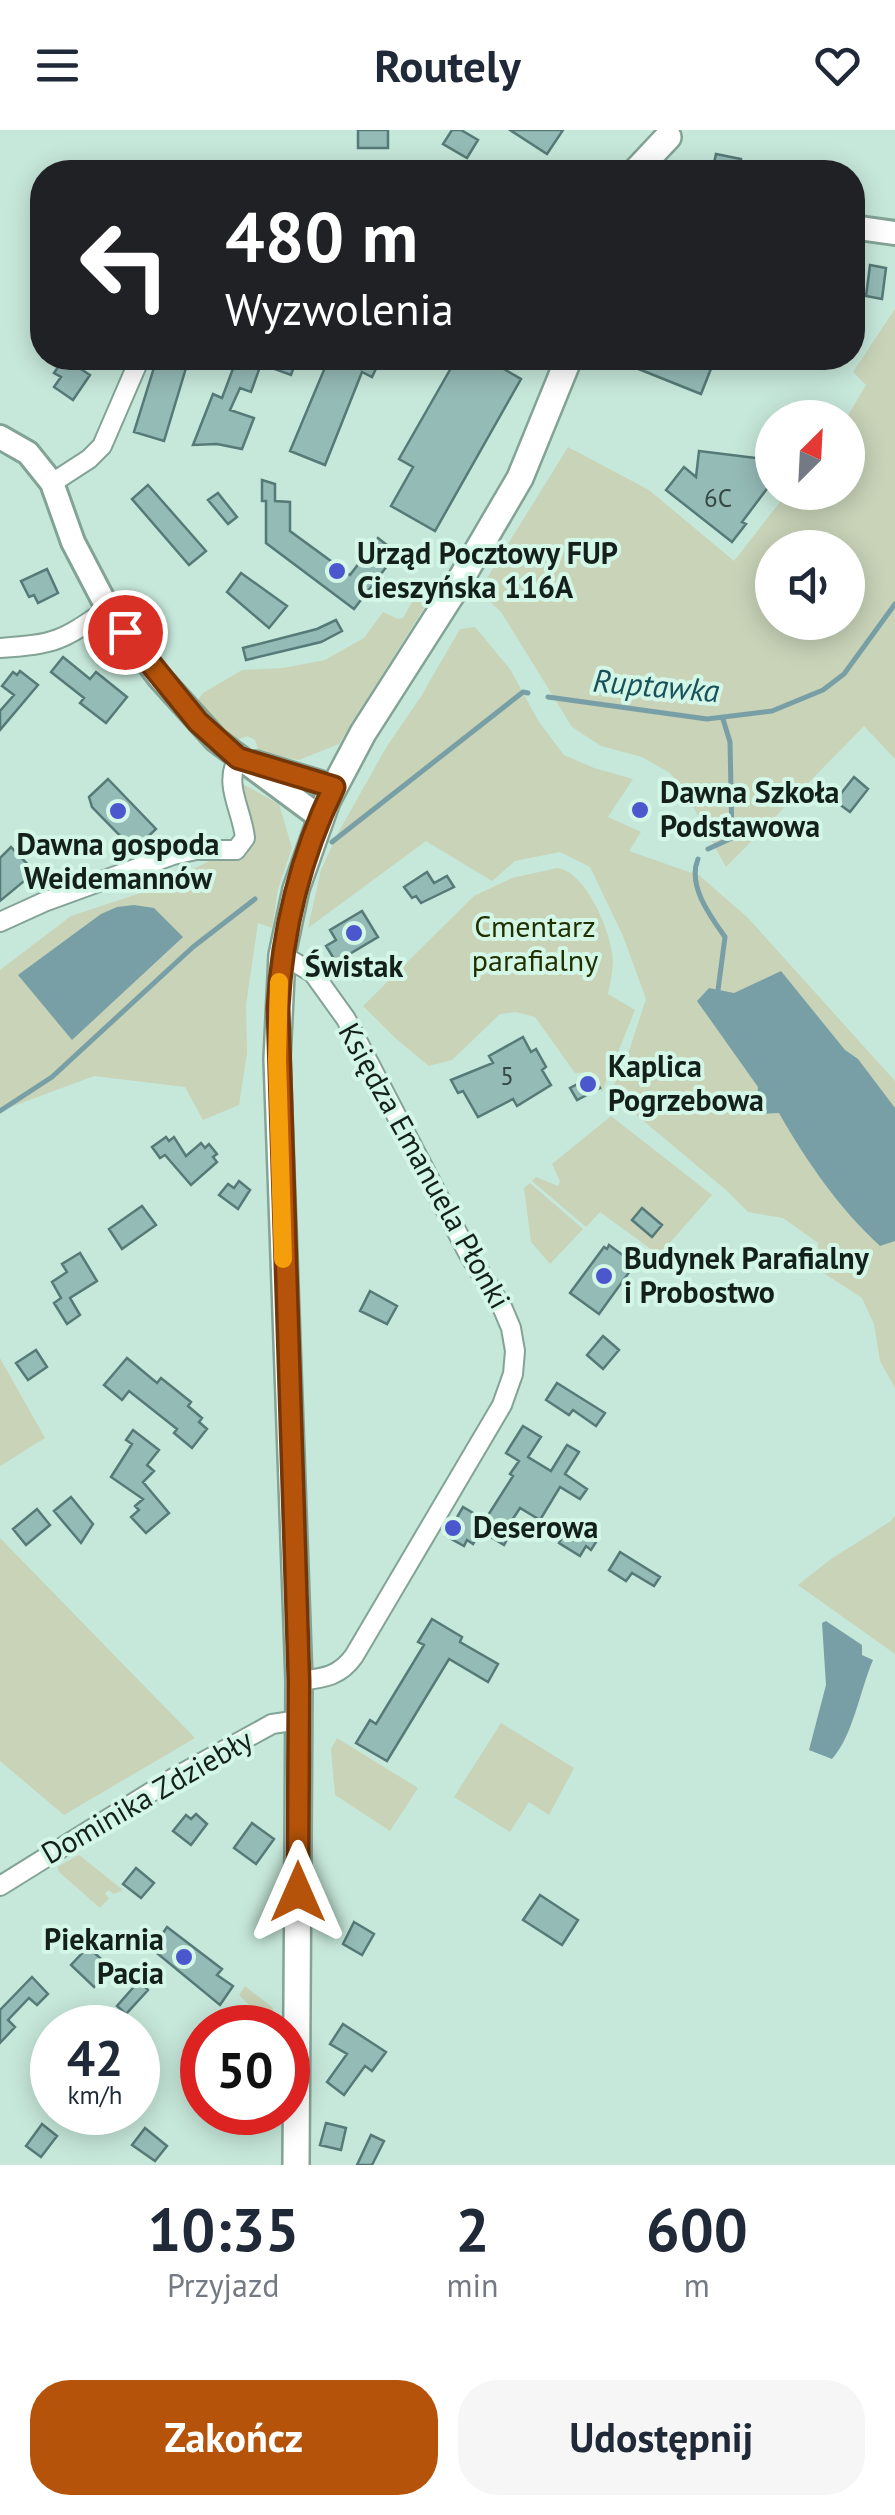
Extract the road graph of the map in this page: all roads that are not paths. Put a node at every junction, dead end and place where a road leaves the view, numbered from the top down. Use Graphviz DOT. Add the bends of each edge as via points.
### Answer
graph roads {
  1 [pos="670,133"];
  2 [pos="648,160"];
  3 [pos="865,229"];
  4 [pos="895,233"];
  5 [pos="135,370"];
  6 [pos="564,370"];
  7 [pos="0,437"];
  8 [pos="52,482"];
  9 [pos="108,609"];
  10 [pos="0,648"];
  11 [pos="238,758"];
  12 [pos="334,787"];
  13 [pos="321,818"];
  14 [pos="0,922"];
  15 [pos="282,954"];
  16 [pos="299,1681"];
  17 [pos="299,1720"];
  18 [pos="0,1886"];
  19 [pos="296,2165"];
  1 -- 2 [label="main road"];
  3 -- 4 [label="street"];
  5 -- 8 [label="street" via="102,446"];
  6 -- 12 [label="main road" via="520,478"];
  7 -- 8 [label="street" via="28,453"];
  8 -- 9 [label="street"];
  9 -- 10 [label="street" via="67,638"];
  9 -- 11 [label="street" via="198,722"];
  11 -- 12 [label="street"];
  11 -- 13 [label="street"];
  11 -- 14 [label="street" via="230,776 244,828 242,846 174,855"];
  12 -- 13 [label="main road"];
  13 -- 15 [label="main road"];
  15 -- 16 [label="main road" via="277,1059"];
  15 -- 16 [label="street, Księdza Emanuela Płonki" via="314,973 346,1019 504,1310 515,1351 502,1405 354,1656 329,1678"];
  16 -- 17 [label="main road"];
  17 -- 18 [label="street, Dominika Zdziebły" via="272,1724 172,1778"];
  17 -- 19 [label="main road"];
}
